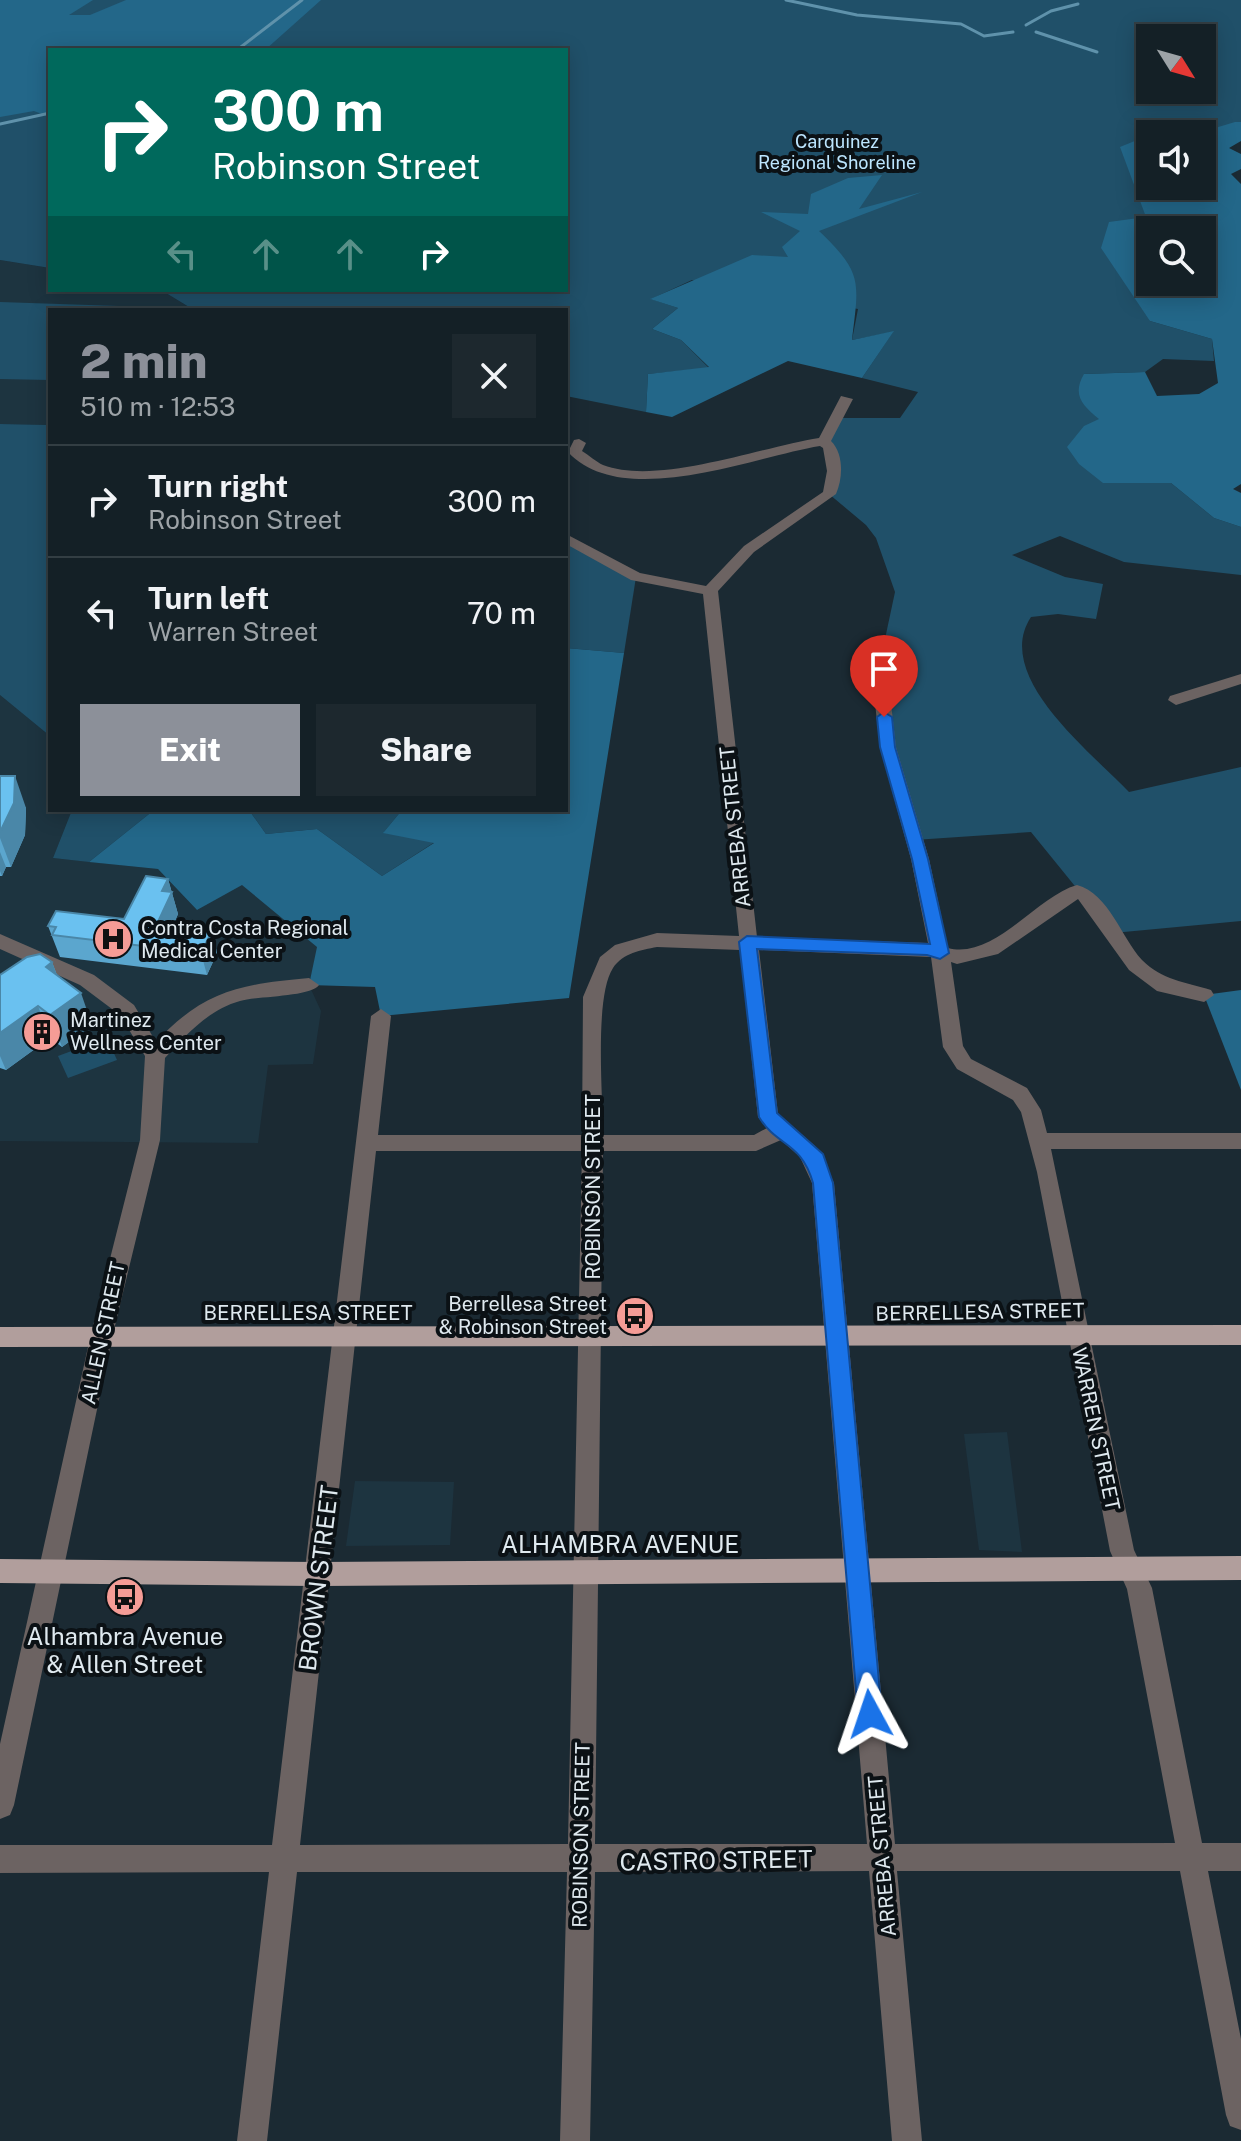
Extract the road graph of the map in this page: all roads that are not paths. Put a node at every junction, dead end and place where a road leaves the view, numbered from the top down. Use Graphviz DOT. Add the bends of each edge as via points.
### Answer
graph roads {
  1 [pos="846,399"];
  2 [pos="823,441"];
  3 [pos="579,443"];
  4 [pos="568,539"];
  5 [pos="710,591"];
  6 [pos="1241,679"];
  7 [pos="881,686"];
  8 [pos="1176,700"];
  9 [pos="0,941"];
  10 [pos="747,942"];
  11 [pos="940,953"];
  12 [pos="309,985"];
  13 [pos="1204,995"];
  14 [pos="381,1016"];
  15 [pos="155,1056"];
  16 [pos="782,1130"];
  17 [pos="1039,1141"];
  18 [pos="1241,1141"];
  19 [pos="368,1143"];
  20 [pos="593,1144"];
  21 [pos="1077,1335"];
  22 [pos="1241,1335"];
  23 [pos="0,1337"];
  24 [pos="345,1337"];
  25 [pos="592,1337"];
  26 [pos="101,1338"];
  27 [pos="834,1338"];
  28 [pos="1241,1568"];
  29 [pos="1130,1569"];
  30 [pos="858,1570"];
  31 [pos="0,1571"];
  32 [pos="52,1571"];
  33 [pos="586,1573"];
  34 [pos="319,1574"];
  35 [pos="0,1805"];
  36 [pos="1192,1857"];
  37 [pos="1241,1857"];
  38 [pos="883,1858"];
  39 [pos="0,1859"];
  40 [pos="283,1859"];
  41 [pos="581,1861"];
  42 [pos="1241,2115"];
  43 [pos="252,2141"];
  44 [pos="575,2141"];
  45 [pos="907,2141"];
  1 -- 2 [label="street"];
  2 -- 3 [label="street" via="674,474 646,475 583,462 575,452"];
  2 -- 5 [label="street" via="833,460 829,494 741,555"];
  4 -- 5 [label="street" via="636,577"];
  5 -- 10 [label="street, ARREBA STREET"];
  6 -- 8 [label="street"];
  7 -- 11 [label="street, WARREN STREET" via="888,747"];
  9 -- 15 [label="street" via="87,980 127,1010"];
  10 -- 11 [label="street, ROBINSON STREET"];
  10 -- 16 [label="street, ARREBA STREET" via="768,1117"];
  10 -- 20 [label="street, ROBINSON STREET" via="657,940 613,953 599,973 593,997"];
  11 -- 13 [label="street, ROBINSON STREET" via="957,957 991,949 1077,891 1088,897 1136,965 1164,986"];
  11 -- 17 [label="street, WARREN STREET" via="953,1047 964,1064 1020,1094 1031,1110"];
  12 -- 15 [label="street" via="225,997 187,1019"];
  14 -- 19 [label="street, BROWN STREET"];
  15 -- 26 [label="street, ALLEN STREET" via="150,1140"];
  16 -- 20 [label="street" via="756,1143"];
  16 -- 27 [label="street, ARREBA STREET" via="816,1159 823,1183"];
  17 -- 18 [label="street"];
  17 -- 21 [label="street, WARREN STREET"];
  19 -- 20 [label="street"];
  19 -- 24 [label="street, BROWN STREET"];
  20 -- 25 [label="street, ROBINSON STREET"];
  21 -- 22 [label="main road, BERRELLESA STREET"];
  21 -- 27 [label="main road, BERRELLESA STREET"];
  21 -- 29 [label="street, WARREN STREET"];
  23 -- 26 [label="main road, BERRELLESA STREET"];
  24 -- 25 [label="main road, BERRELLESA STREET"];
  24 -- 26 [label="main road, BERRELLESA STREET"];
  24 -- 34 [label="street, BROWN STREET"];
  25 -- 27 [label="main road, BERRELLESA STREET"];
  25 -- 33 [label="street, ROBINSON STREET"];
  26 -- 32 [label="street, ALLEN STREET"];
  27 -- 30 [label="street, ARREBA STREET"];
  28 -- 29 [label="main road, ALHAMBRA AVENUE"];
  29 -- 30 [label="main road, ALHAMBRA AVENUE"];
  29 -- 36 [label="street, WARREN STREET" via="1139,1588"];
  30 -- 33 [label="main road, ALHAMBRA AVENUE"];
  30 -- 38 [label="street, ARREBA STREET"];
  31 -- 32 [label="main road, ALHAMBRA AVENUE"];
  32 -- 34 [label="main road, ALHAMBRA AVENUE"];
  32 -- 35 [label="street, ALLEN STREET"];
  33 -- 34 [label="main road, ALHAMBRA AVENUE"];
  33 -- 41 [label="street, ROBINSON STREET"];
  34 -- 40 [label="street, BROWN STREET"];
  36 -- 37 [label="street, CASTRO STREET"];
  36 -- 38 [label="street, CASTRO STREET"];
  36 -- 42 [label="street, WARREN STREET"];
  38 -- 41 [label="street, CASTRO STREET"];
  38 -- 45 [label="street, ARREBA STREET"];
  39 -- 40 [label="street, CASTRO STREET"];
  40 -- 41 [label="street, CASTRO STREET"];
  40 -- 43 [label="street, BROWN STREET"];
  41 -- 44 [label="street, ROBINSON STREET"];
}
